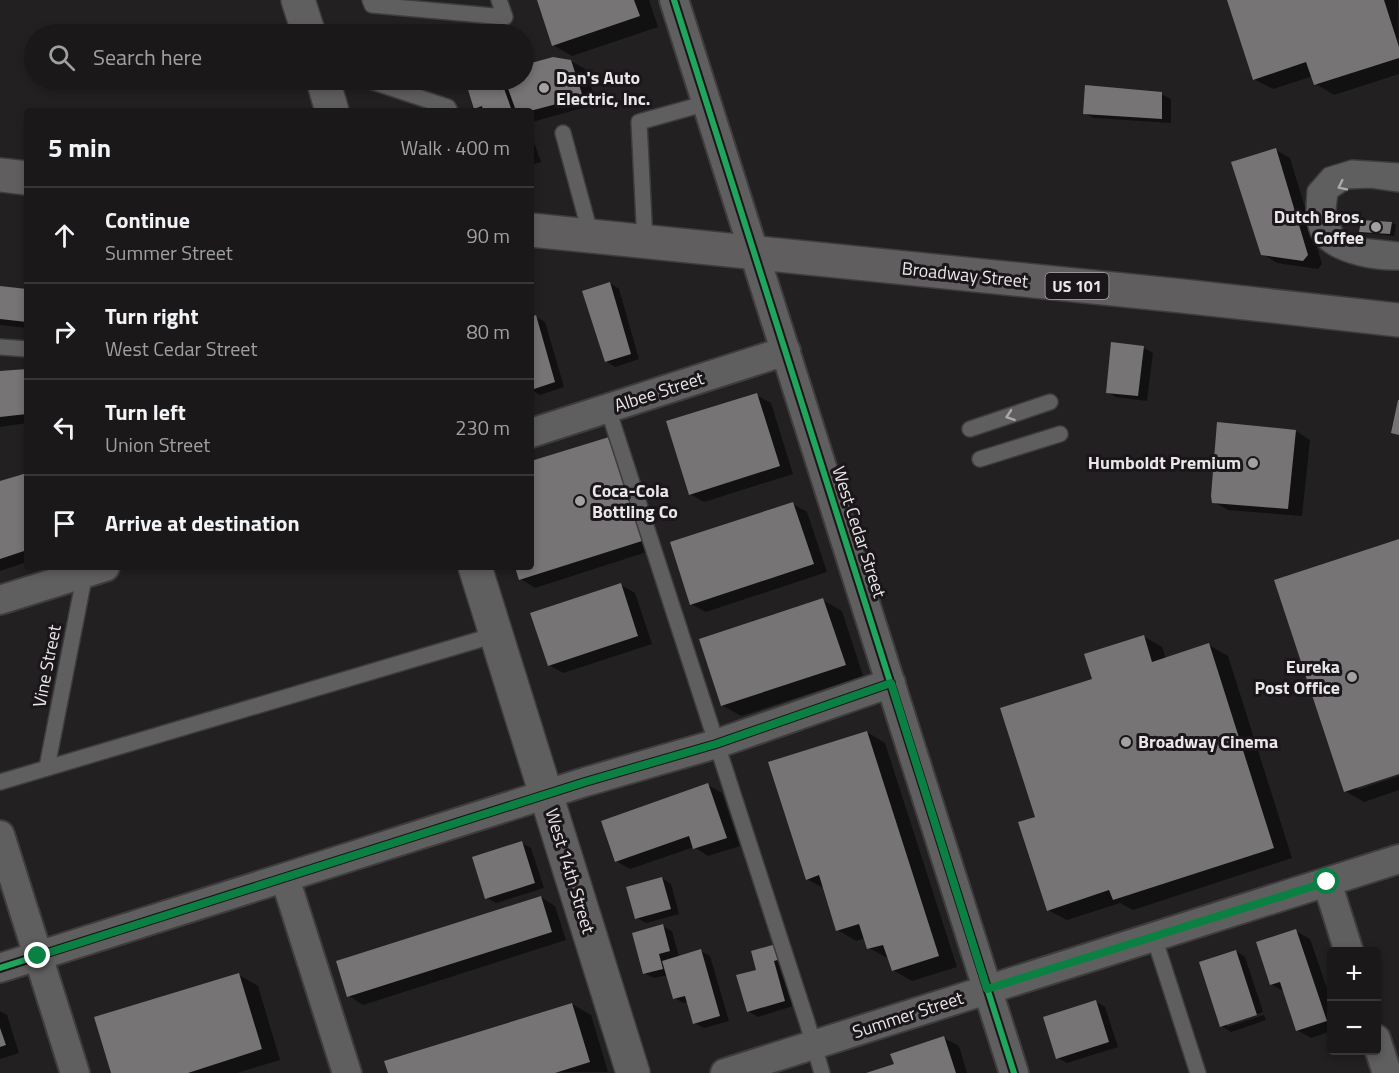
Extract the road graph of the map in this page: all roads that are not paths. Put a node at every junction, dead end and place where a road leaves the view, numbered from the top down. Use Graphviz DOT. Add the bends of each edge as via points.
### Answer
graph roads {
  1 [pos="298,0"];
  2 [pos="370,0"];
  3 [pos="499,0"];
  4 [pos="674,0"];
  5 [pos="306,24"];
  6 [pos="325,90"];
  7 [pos="396,90"];
  8 [pos="707,103"];
  9 [pos="331,108"];
  10 [pos="448,108"];
  11 [pos="563,133"];
  12 [pos="1399,171"];
  13 [pos="0,175"];
  14 [pos="24,177"];
  15 [pos="1399,184"];
  16 [pos="534,230"];
  17 [pos="591,236"];
  18 [pos="645,242"];
  19 [pos="1399,250"];
  20 [pos="756,254"];
  21 [pos="1399,262"];
  22 [pos="1399,320"];
  23 [pos="0,347"];
  24 [pos="24,349"];
  25 [pos="786,351"];
  26 [pos="1050,402"];
  27 [pos="608,409"];
  28 [pos="970,429"];
  29 [pos="534,432"];
  30 [pos="1060,434"];
  31 [pos="980,459"];
  32 [pos="95,570"];
  33 [pos="476,570"];
  34 [pos="0,600"];
  35 [pos="495,635"];
  36 [pos="891,683"];
  37 [pos="716,744"];
  38 [pos="47,767"];
  39 [pos="0,782"];
  40 [pos="547,795"];
  41 [pos="0,835"];
  42 [pos="1399,859"];
  43 [pos="285,878"];
  44 [pos="1327,882"];
  45 [pos="1154,937"];
  46 [pos="1348,947"];
  47 [pos="38,956"];
  48 [pos="0,968"];
  49 [pos="987,989"];
  50 [pos="813,1045"];
  51 [pos="1381,1053"];
  52 [pos="75,1073"];
  53 [pos="347,1073"];
  54 [pos="633,1073"];
  55 [pos="725,1073"];
  56 [pos="822,1073"];
  57 [pos="1014,1073"];
  58 [pos="1198,1073"];
  59 [pos="1387,1073"];
  1 -- 5 [label="street"];
  2 -- 3 [label="lane" via="372,5 505,17"];
  4 -- 8 [label="street, West Cedar Street"];
  6 -- 9 [label="street"];
  7 -- 10 [label="lane"];
  8 -- 18 [label="lane" via="639,122"];
  8 -- 20 [label="street, West Cedar Street"];
  11 -- 17 [label="lane"];
  12 -- 21 [label="lane" via="1352,168 1329,175 1315,190 1314,214 1320,236 1341,253"];
  13 -- 14 [label="highway"];
  15 -- 19 [label="lane, one-way" via="1346,181 1330,192 1327,217 1337,236 1352,245"];
  16 -- 17 [label="highway, Broadway Street / US 101"];
  17 -- 18 [label="highway, Broadway Street / US 101"];
  18 -- 20 [label="highway, Broadway Street / US 101"];
  20 -- 22 [label="highway, Broadway Street / US 101"];
  20 -- 25 [label="street, West Cedar Street"];
  23 -- 24 [label="lane"];
  25 -- 27 [label="street, Albee Street"];
  25 -- 36 [label="street, West Cedar Street"];
  26 -- 28 [label="lane, one-way"];
  27 -- 29 [label="street, Albee Street"];
  27 -- 37 [label="lane"];
  30 -- 31 [label="lane"];
  32 -- 34 [label="street"];
  32 -- 38 [label="lane, Vine Street"];
  33 -- 35 [label="street, West 14th Street"];
  35 -- 38 [label="lane"];
  35 -- 40 [label="street, West 14th Street"];
  36 -- 37 [label="street"];
  36 -- 49 [label="street, West Cedar Street"];
  37 -- 40 [label="street"];
  37 -- 50 [label="lane"];
  38 -- 39 [label="lane"];
  40 -- 43 [label="street"];
  40 -- 54 [label="street, West 14th Street"];
  41 -- 47 [label="street"];
  42 -- 44 [label="street, Summer Street"];
  43 -- 47 [label="street"];
  43 -- 53 [label="street"];
  44 -- 45 [label="street, Summer Street"];
  44 -- 46 [label="street"];
  45 -- 49 [label="street, Summer Street"];
  45 -- 58 [label="lane"];
  47 -- 48 [label="street"];
  47 -- 52 [label="street"];
  49 -- 50 [label="street, Summer Street"];
  49 -- 57 [label="street, West Cedar Street"];
  50 -- 55 [label="street, Summer Street"];
  50 -- 56 [label="lane"];
  51 -- 59 [label="street"];
}
